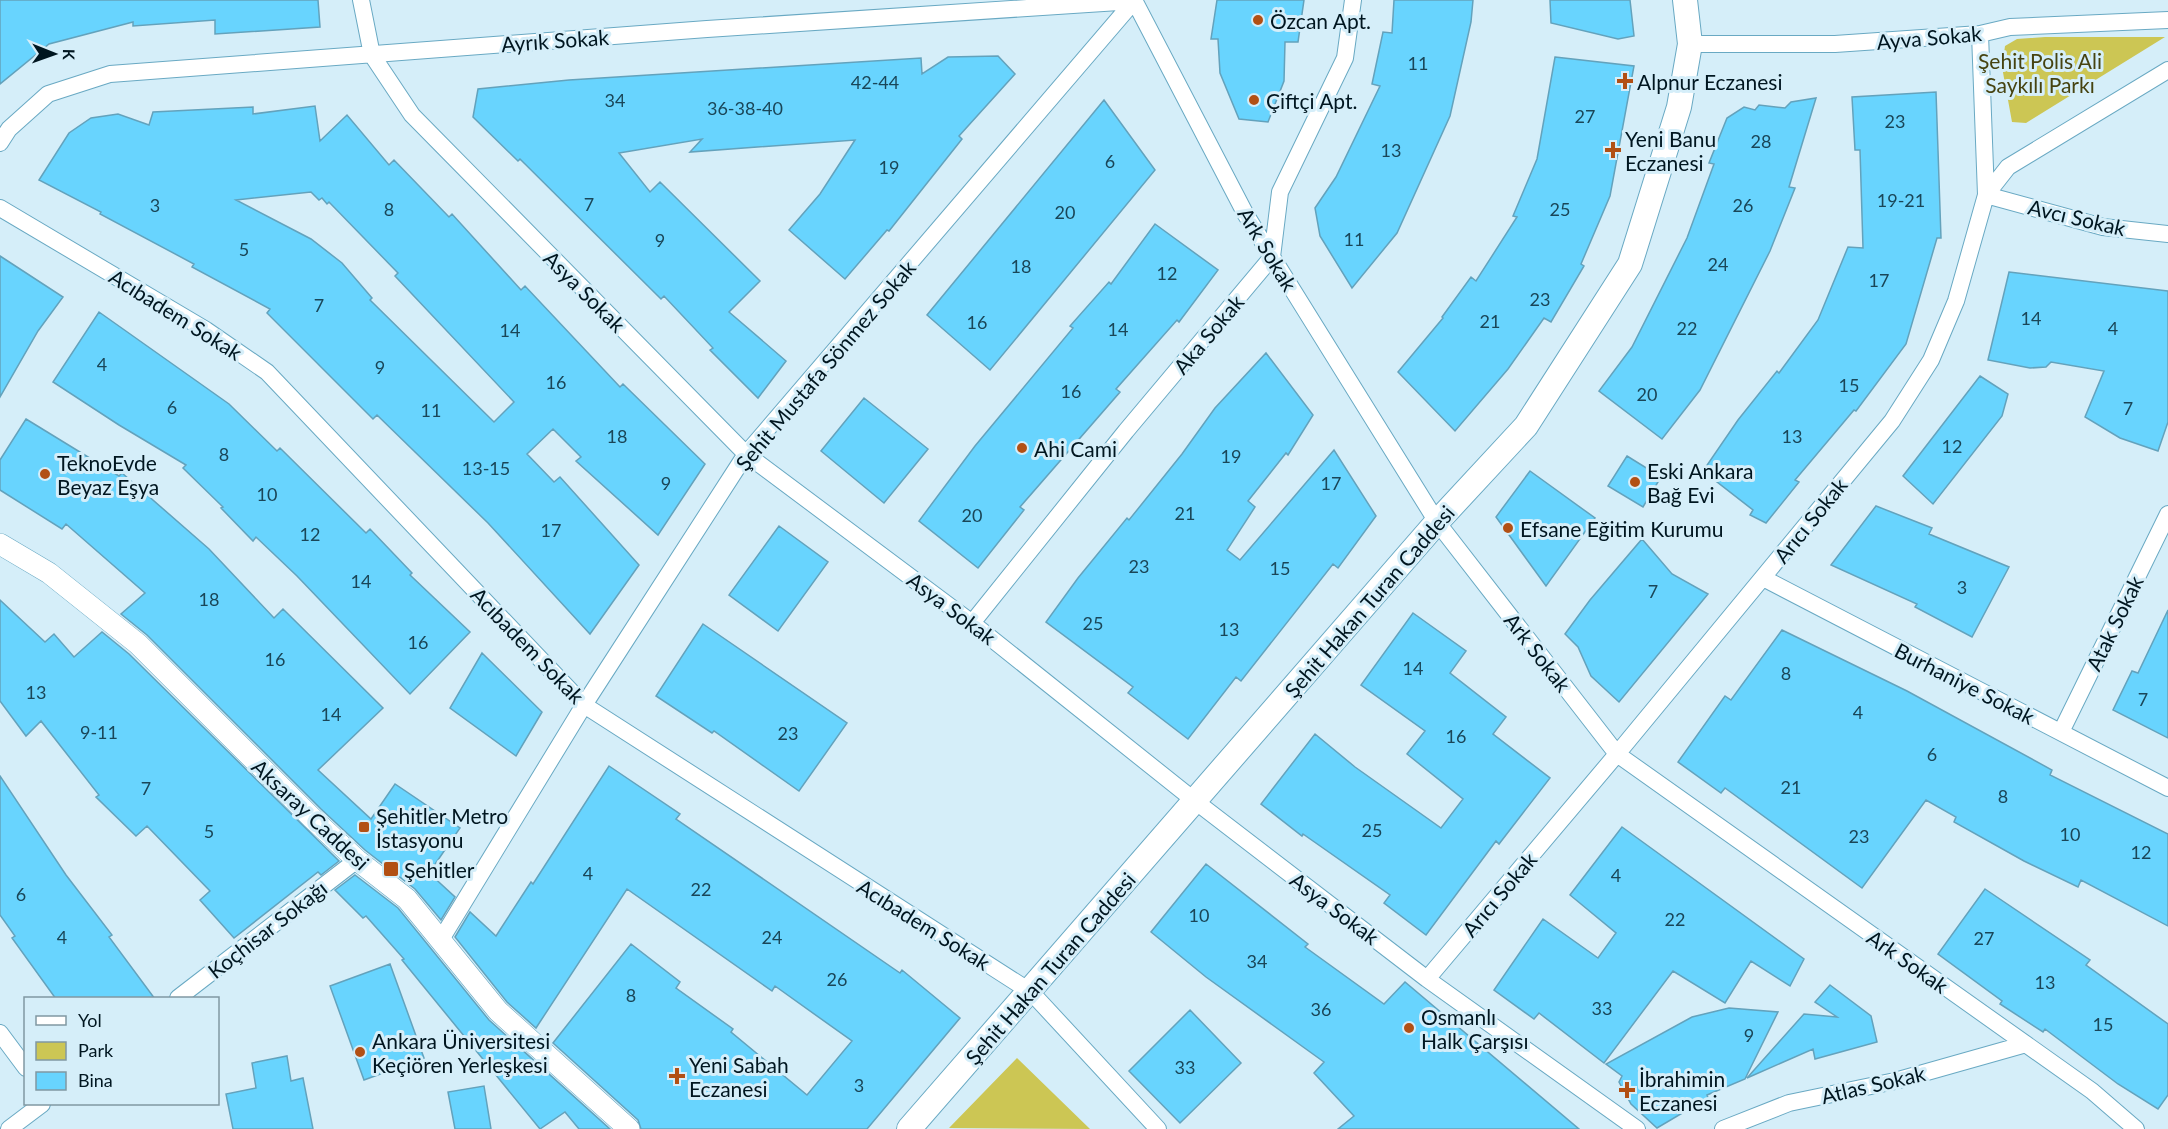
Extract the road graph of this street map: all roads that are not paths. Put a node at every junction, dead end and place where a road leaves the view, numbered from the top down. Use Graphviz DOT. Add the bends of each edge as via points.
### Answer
graph roads {
  1 [pos="361,0"];
  2 [pos="1134,0"];
  3 [pos="1353,0"];
  4 [pos="1685,0"];
  5 [pos="2168,20"];
  6 [pos="1980,34"];
  7 [pos="1690,44"];
  8 [pos="372,55"];
  9 [pos="2168,70"];
  10 [pos="0,143"];
  11 [pos="1986,195"];
  12 [pos="0,208"];
  13 [pos="2168,234"];
  14 [pos="1272,257"];
  15 [pos="746,454"];
  16 [pos="2168,514"];
  17 [pos="1437,522"];
  18 [pos="0,544"];
  19 [pos="1763,578"];
  20 [pos="972,623"];
  21 [pos="584,705"];
  22 [pos="2061,732"];
  23 [pos="1617,754"];
  24 [pos="2168,788"];
  25 [pos="1195,801"];
  26 [pos="357,860"];
  27 [pos="440,941"];
  28 [pos="1427,979"];
  29 [pos="1031,992"];
  30 [pos="181,997"];
  31 [pos="0,1033"];
  32 [pos="2026,1044"];
  33 [pos="24,1065"];
  34 [pos="41,1105"];
  35 [pos="9,1129"];
  36 [pos="629,1129"];
  37 [pos="909,1129"];
  38 [pos="1158,1129"];
  39 [pos="1637,1129"];
  40 [pos="1723,1129"];
  41 [pos="2136,1129"];
  1 -- 8 [label="street, Asya Sokak"];
  2 -- 8 [label="street, Ayrık Sokak"];
  2 -- 14 [label="street, Ark Sokak" via="1246,215"];
  2 -- 15 [label="street, Şehit Mustafa Sönmez Sokak"];
  3 -- 14 [label="street" via="1345,58 1280,192"];
  4 -- 7 [label="main road, Şehit Hakan Turan Caddesi"];
  5 -- 6 [label="street, Ayva Sokak" via="2010,27"];
  6 -- 7 [label="street, Ayva Sokak" via="1835,44"];
  6 -- 11 [label="street"];
  7 -- 17 [label="main road, Şehit Hakan Turan Caddesi" via="1679,106 1630,264 1526,426"];
  8 -- 10 [label="street, Ayrık Sokak" via="110,74 48,94 9,129"];
  8 -- 15 [label="street, Asya Sokak" via="412,115"];
  9 -- 11 [label="street, Arıcı Sokak" via="2008,167"];
  11 -- 13 [label="street, Avcı Sokak" via="2103,227"];
  11 -- 19 [label="street, Arıcı Sokak" via="1956,301 1931,360 1892,421"];
  12 -- 21 [label="street, Acıbadem Sokak" via="206,330 267,372"];
  14 -- 17 [label="street, Ark Sokak"];
  14 -- 20 [label="street, Aka Sokak"];
  15 -- 20 [label="street, Asya Sokak"];
  15 -- 21 [label="street, Şehit Mustafa Sönmez Sokak"];
  16 -- 22 [label="street, Atak Sokak"];
  17 -- 23 [label="street, Ark Sokak"];
  17 -- 25 [label="main road, Şehit Hakan Turan Caddesi"];
  18 -- 26 [label="street, Aksaray Caddesi" via="49,573 138,644"];
  19 -- 22 [label="street, Burhaniye Sokak"];
  19 -- 23 [label="street, Arıcı Sokak"];
  20 -- 25 [label="street, Asya Sokak"];
  21 -- 27 [label="street, Şehit Mustafa Sönmez Sokak"];
  21 -- 29 [label="street, Acıbadem Sokak"];
  22 -- 24 [label="street, Burhaniye Sokak"];
  23 -- 28 [label="street, Arıcı Sokak"];
  23 -- 32 [label="street, Ark Sokak"];
  25 -- 28 [label="street, Asya Sokak"];
  25 -- 29 [label="main road, Şehit Hakan Turan Caddesi"];
  26 -- 27 [label="street, Aksaray Caddesi" via="407,899"];
  26 -- 30 [label="street, Koçhisar Sokağı"];
  27 -- 36 [label="street, Aksaray Caddesi" via="498,1011"];
  28 -- 39 [label="street, Asya Sokak"];
  29 -- 37 [label="main road, Şehit Hakan Turan Caddesi"];
  29 -- 38 [label="street, Acıbadem Sokak"];
  31 -- 33 [label="street"];
  32 -- 40 [label="street, Atlas Sokak" via="1895,1081 1789,1103"];
  32 -- 41 [label="street, Ark Sokak" via="2092,1091"];
  34 -- 35 [label="street"];
}
